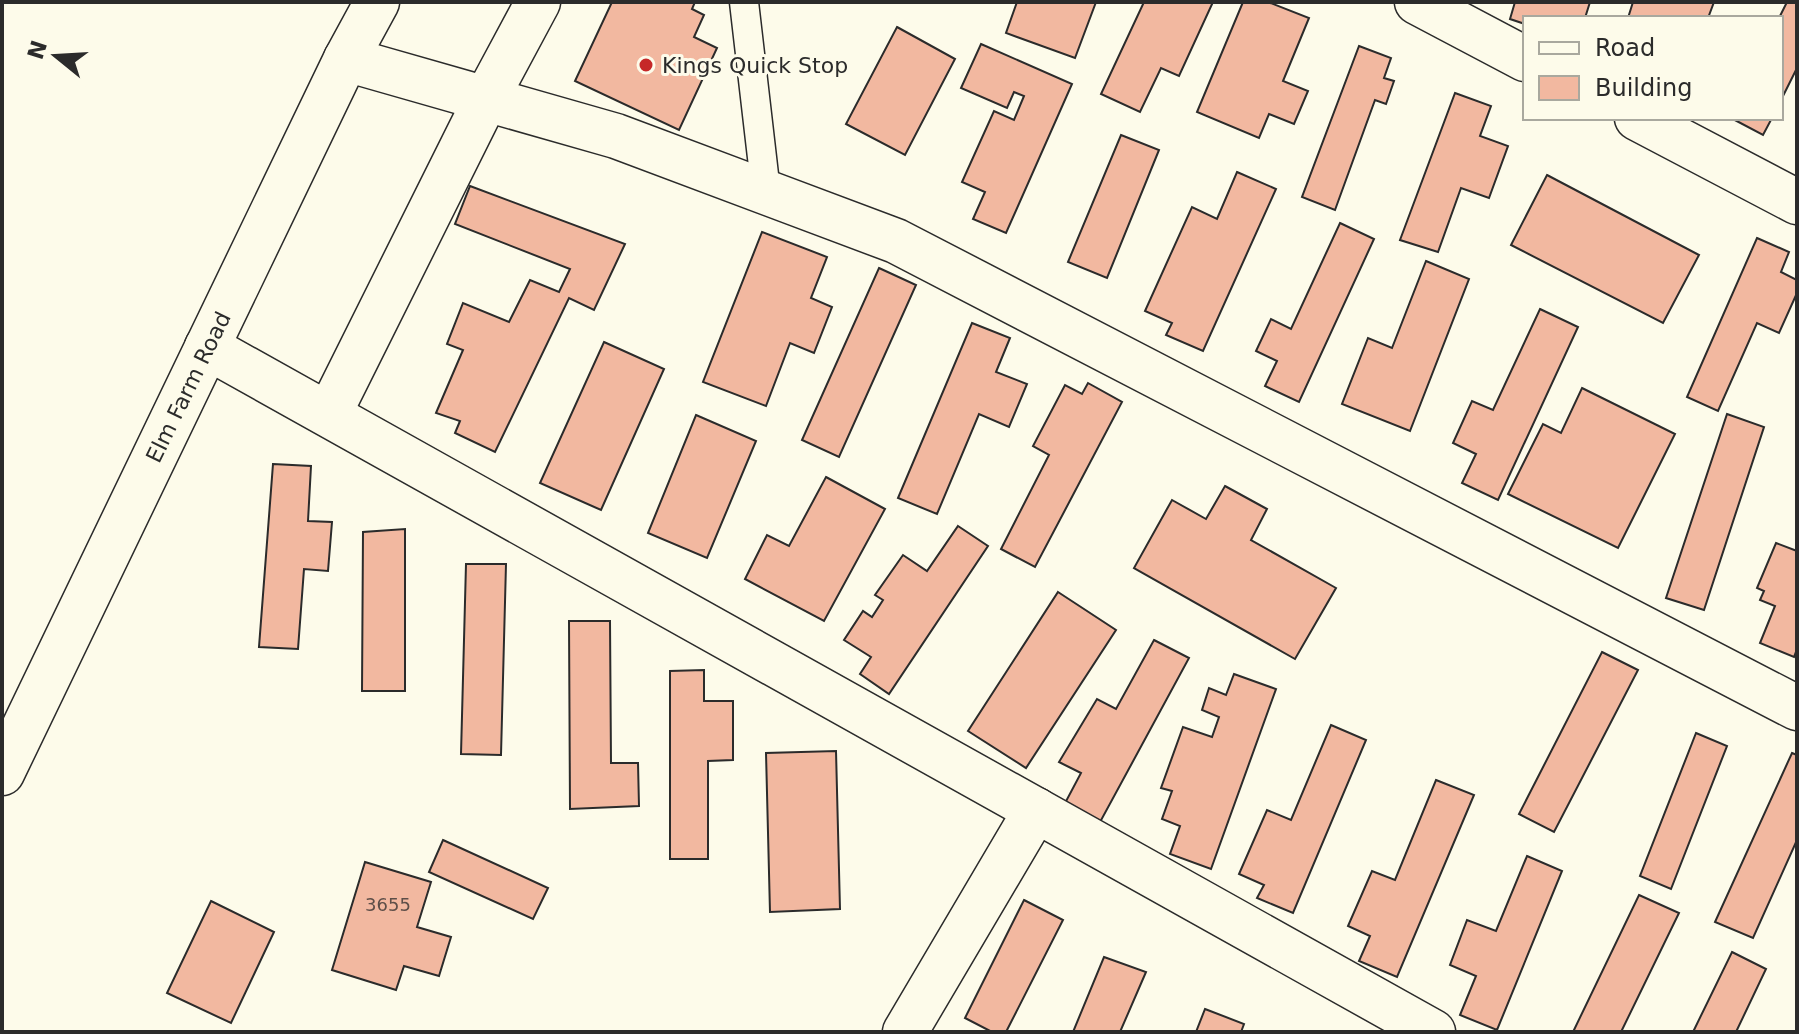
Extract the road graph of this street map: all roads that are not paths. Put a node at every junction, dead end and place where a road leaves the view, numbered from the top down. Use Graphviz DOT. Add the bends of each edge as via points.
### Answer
graph roads {
  1 [pos="377,2"];
  2 [pos="538,2"];
  3 [pos="744,2"];
  4 [pos="1417,2"];
  5 [pos="1523,58"];
  6 [pos="346,59"];
  7 [pos="486,99"];
  8 [pos="1641,120"];
  9 [pos="766,192"];
  10 [pos="1797,202"];
  11 [pos="207,347"];
  12 [pos="329,414"];
  13 [pos="1797,708"];
  14 [pos="2,773"];
  15 [pos="1036,810"];
  16 [pos="905,1032"];
  17 [pos="1433,1032"];
  1 -- 6 [label="street, Elm Farm Road"];
  2 -- 7 [label="street"];
  3 -- 9 [label="lane"];
  4 -- 5 [label="street"];
  6 -- 7 [label="street"];
  6 -- 11 [label="street, Elm Farm Road"];
  7 -- 9 [label="street" via="616,136"];
  7 -- 12 [label="street"];
  8 -- 10 [label="street"];
  9 -- 13 [label="street" via="896,241"];
  11 -- 12 [label="street"];
  11 -- 14 [label="street, Elm Farm Road"];
  12 -- 15 [label="street"];
  15 -- 16 [label="street"];
  15 -- 17 [label="street"];
}
